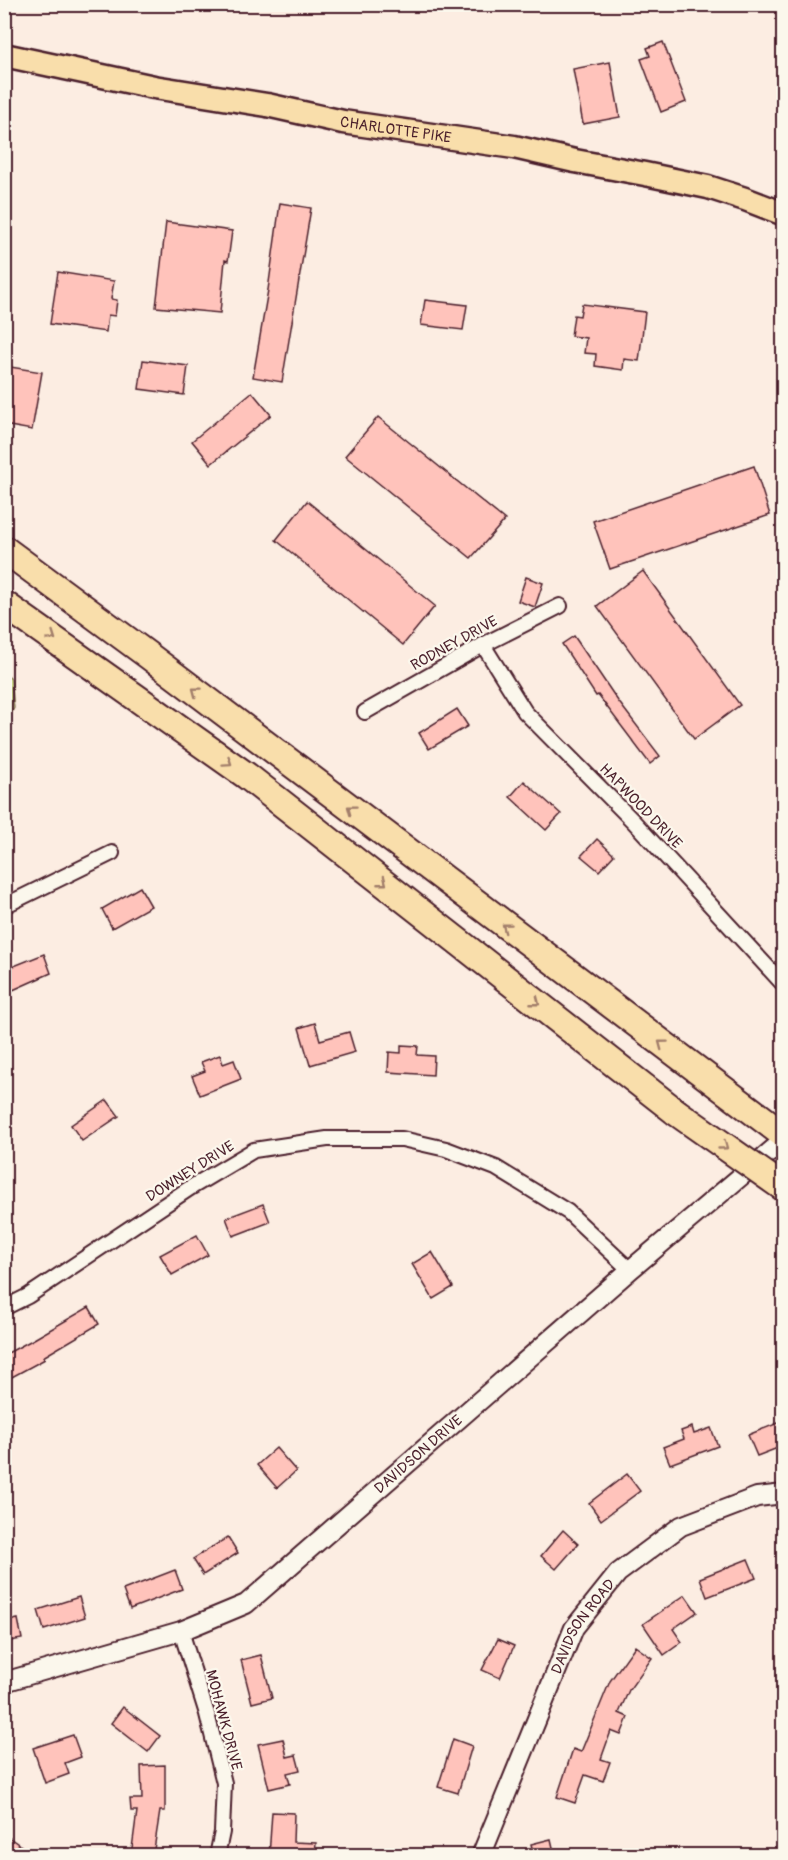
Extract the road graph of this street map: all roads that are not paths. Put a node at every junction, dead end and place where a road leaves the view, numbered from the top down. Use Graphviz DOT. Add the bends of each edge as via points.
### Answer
graph roads {
  1 [pos="4,55"];
  2 [pos="783,214"];
  3 [pos="4,549"];
  4 [pos="4,604"];
  5 [pos="560,606"];
  6 [pos="483,645"];
  7 [pos="365,712"];
  8 [pos="112,854"];
  9 [pos="4,906"];
  10 [pos="783,985"];
  11 [pos="783,1135"];
  12 [pos="783,1140"];
  13 [pos="783,1188"];
  14 [pos="630,1270"];
  15 [pos="4,1308"];
  16 [pos="783,1494"];
  17 [pos="181,1631"];
  18 [pos="4,1682"];
  19 [pos="217,1856"];
  20 [pos="481,1856"];
  1 -- 2 [label="main road, CHARLOTTE PIKE" via="343,122 514,147 698,185"];
  11 -- 3 [label="highway, one-way"];
  4 -- 13 [label="highway, one-way, bridge" via="247,776 676,1112"];
  5 -- 6 [label="street, RODNEY DRIVE"];
  6 -- 7 [label="street, RODNEY DRIVE"];
  6 -- 10 [label="street, HAPWOOD DRIVE" via="525,712 634,822"];
  8 -- 9 [label="street"];
  12 -- 14 [label="street, DAVIDSON DRIVE"];
  14 -- 15 [label="street, DOWNEY DRIVE" via="568,1212 496,1168 446,1149 402,1139 327,1139 254,1150"];
  14 -- 17 [label="street, DAVIDSON DRIVE" via="246,1604"];
  16 -- 20 [label="street, DAVIDSON ROAD" via="757,1497 681,1526 618,1573 574,1628"];
  17 -- 18 [label="street, DAVIDSON DRIVE"];
  17 -- 19 [label="street, MOHAWK DRIVE" via="224,1784"];
}
